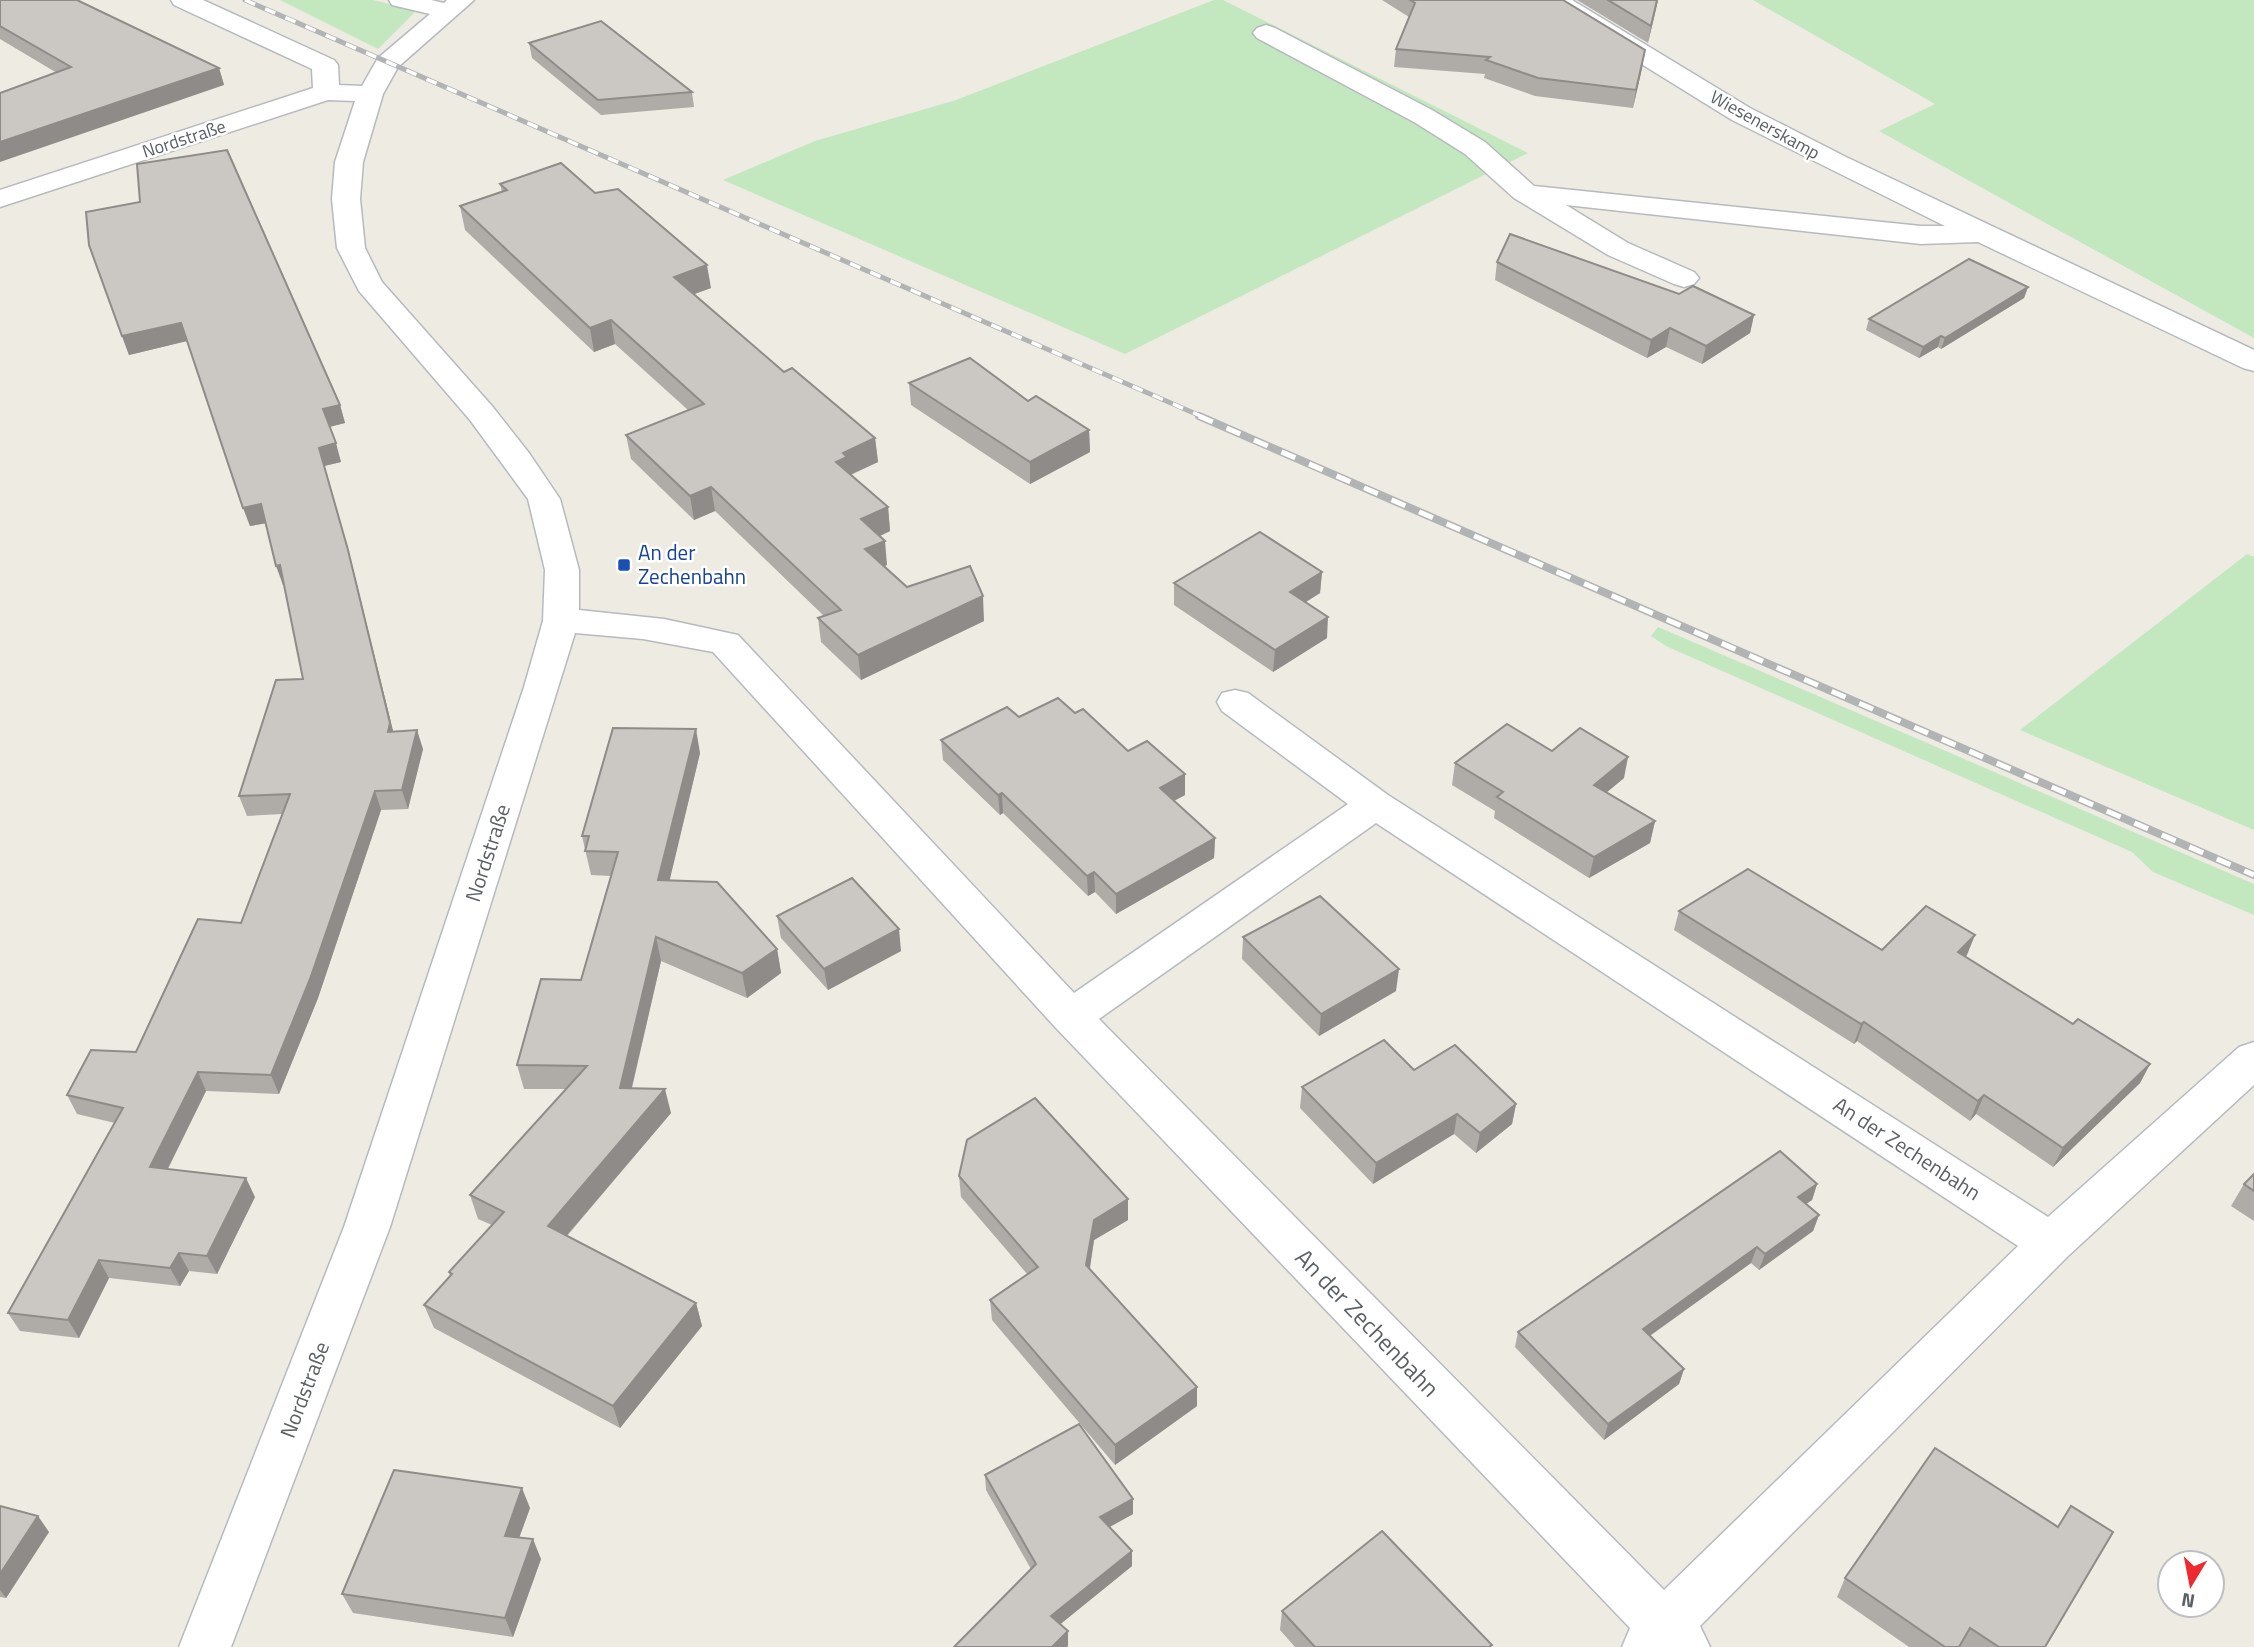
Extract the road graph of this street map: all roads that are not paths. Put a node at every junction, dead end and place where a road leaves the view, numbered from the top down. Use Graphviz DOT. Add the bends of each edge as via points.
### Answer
graph roads {
  1 [pos="183,0"];
  2 [pos="401,0"];
  3 [pos="1555,0"];
  4 [pos="454,6"];
  5 [pos="1266,33"];
  6 [pos="326,92"];
  7 [pos="370,94"];
  8 [pos="1524,192"];
  9 [pos="0,199"];
  10 [pos="1984,233"];
  11 [pos="1684,278"];
  12 [pos="2254,362"];
  13 [pos="561,621"];
  14 [pos="1235,702"];
  15 [pos="1375,804"];
  16 [pos="1072,1017"];
  17 [pos="2254,1059"];
  18 [pos="2051,1243"];
  19 [pos="1664,1640"];
  20 [pos="205,1647"];
  1 -- 6 [label="street" via="325,65"];
  2 -- 4 [label="street"];
  3 -- 10 [label="street, Wiesenerskamp" via="1741,114"];
  4 -- 7 [label="street, Nordstraße" via="387,63"];
  5 -- 8 [label="street" via="1475,148"];
  6 -- 7 [label="street, Nordstraße"];
  6 -- 9 [label="street, Nordstraße"];
  7 -- 13 [label="street, Nordstraße" via="349,162 346,199 351,248 369,285 481,413 544,499 562,570"];
  8 -- 10 [label="street, Wiesenerskamp" via="1921,235"];
  8 -- 11 [label="street" via="1618,249"];
  10 -- 12 [label="street, Wiesenerskamp"];
  13 -- 16 [label="street, An der Zechenbahn" via="665,629 725,643"];
  13 -- 20 [label="street, Nordstraße" via="367,1227"];
  14 -- 15 [label="street, An der Zechenbahn"];
  15 -- 16 [label="street"];
  15 -- 18 [label="street, An der Zechenbahn"];
  16 -- 19 [label="street, An der Zechenbahn"];
  17 -- 18 [label="street, An der Zechenbahn"];
  18 -- 19 [label="street, An der Zechenbahn"];
}
